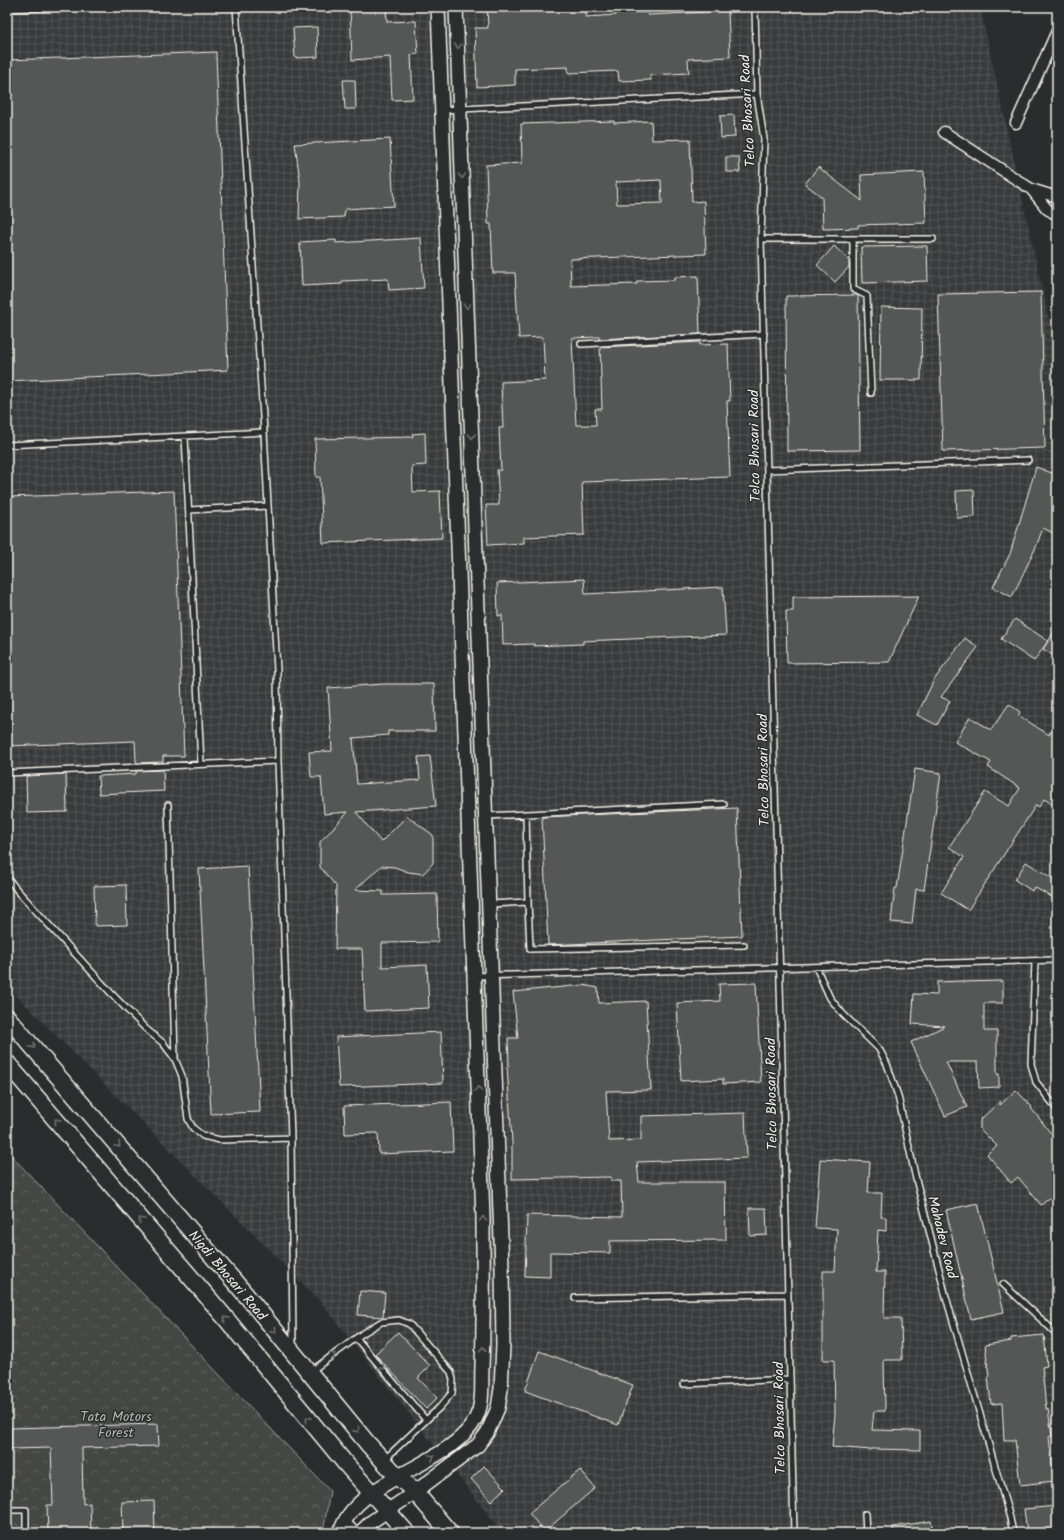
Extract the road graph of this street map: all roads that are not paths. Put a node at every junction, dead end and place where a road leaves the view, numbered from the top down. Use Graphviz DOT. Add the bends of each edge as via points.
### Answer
graph roads {
  1 [pos="56,7"];
  2 [pos="236,7"];
  3 [pos="438,7"];
  4 [pos="456,7"];
  5 [pos="755,7"];
  6 [pos="7,9"];
  7 [pos="1057,31"];
  8 [pos="758,94"];
  9 [pos="460,109"];
  10 [pos="441,110"];
  11 [pos="1016,123"];
  12 [pos="944,132"];
  13 [pos="1031,189"];
  14 [pos="1057,197"];
  15 [pos="1057,216"];
  16 [pos="761,239"];
  17 [pos="853,239"];
  18 [pos="933,239"];
  19 [pos="764,334"];
  20 [pos="581,344"];
  21 [pos="871,392"];
  22 [pos="264,432"];
  23 [pos="185,437"];
  24 [pos="7,445"];
  25 [pos="1028,460"];
  26 [pos="767,470"];
  27 [pos="268,506"];
  28 [pos="189,510"];
  29 [pos="278,761"];
  30 [pos="201,764"];
  31 [pos="7,773"];
  32 [pos="724,804"];
  33 [pos="168,805"];
  34 [pos="526,814"];
  35 [pos="486,816"];
  36 [pos="7,877"];
  37 [pos="528,902"];
  38 [pos="489,904"];
  39 [pos="744,945"];
  40 [pos="1057,960"];
  41 [pos="1035,961"];
  42 [pos="816,967"];
  43 [pos="780,968"];
  44 [pos="473,976"];
  45 [pos="492,976"];
  46 [pos="7,1017"];
  47 [pos="175,1059"];
  48 [pos="7,1063"];
  49 [pos="1057,1109"];
  50 [pos="291,1138"];
  51 [pos="1003,1284"];
  52 [pos="788,1294"];
  53 [pos="575,1298"];
  54 [pos="1057,1334"];
  55 [pos="356,1338"];
  56 [pos="293,1352"];
  57 [pos="310,1372"];
  58 [pos="790,1379"];
  59 [pos="684,1384"];
  60 [pos="426,1420"];
  61 [pos="383,1461"];
  62 [pos="398,1477"];
  63 [pos="415,1492"];
  64 [pos="371,1494"];
  65 [pos="7,1510"];
  66 [pos="388,1510"];
  67 [pos="865,1514"];
  68 [pos="342,1527"];
  69 [pos="26,1533"];
  70 [pos="355,1533"];
  71 [pos="360,1533"];
  72 [pos="407,1533"];
  73 [pos="450,1533"];
  74 [pos="794,1533"];
  75 [pos="866,1533"];
  76 [pos="1013,1533"];
  1 -- 6 [label="lane"];
  2 -- 22 [label="lane"];
  3 -- 10 [label="street"];
  4 -- 9 [label="street, one-way"];
  5 -- 8 [label="lane, Telco Bhosari Road"];
  7 -- 11 [label="street"];
  8 -- 9 [label="lane"];
  8 -- 16 [label="lane, Telco Bhosari Road" via="764,139"];
  9 -- 10 [label="lane"];
  9 -- 35 [label="street, one-way"];
  10 -- 44 [label="street"];
  12 -- 13 [label="street"];
  13 -- 14 [label="street"];
  13 -- 15 [label="street"];
  16 -- 17 [label="lane"];
  16 -- 19 [label="lane, Telco Bhosari Road"];
  17 -- 18 [label="lane"];
  17 -- 21 [label="lane" via="853,289 867,296"];
  19 -- 20 [label="lane"];
  19 -- 26 [label="lane, Telco Bhosari Road"];
  22 -- 23 [label="lane"];
  22 -- 27 [label="lane"];
  23 -- 24 [label="lane"];
  23 -- 28 [label="lane"];
  25 -- 26 [label="lane"];
  26 -- 43 [label="lane, Telco Bhosari Road"];
  27 -- 28 [label="lane"];
  27 -- 29 [label="lane" via="277,670"];
  28 -- 30 [label="lane"];
  29 -- 30 [label="lane"];
  29 -- 50 [label="lane"];
  30 -- 31 [label="lane"];
  32 -- 34 [label="lane"];
  33 -- 47 [label="lane"];
  34 -- 35 [label="lane"];
  34 -- 37 [label="lane"];
  35 -- 38 [label="street"];
  36 -- 47 [label="lane" via="110,992 163,1043"];
  37 -- 38 [label="lane"];
  37 -- 39 [label="lane" via="530,949"];
  38 -- 45 [label="street"];
  40 -- 41 [label="lane"];
  41 -- 42 [label="lane"];
  41 -- 49 [label="lane" via="1031,1064 1036,1082"];
  42 -- 43 [label="lane"];
  42 -- 76 [label="lane, Mahadev Road" via="830,998 879,1048 888,1064 946,1297"];
  43 -- 45 [label="lane"];
  43 -- 52 [label="lane, Telco Bhosari Road"];
  44 -- 45 [label="lane"];
  62 -- 44 [label="street, one-way" via="465,1434 481,1408 483,1218"];
  45 -- 63 [label="street" via="502,1275 501,1389 498,1408 491,1426 478,1444"];
  46 -- 56 [label="main road, Nigdi Bhosari Road, one-way"];
  47 -- 50 [label="lane" via="182,1076 188,1119 193,1128 203,1136 220,1140"];
  64 -- 48 [label="main road, one-way" via="223,1315"];
  50 -- 56 [label="lane"];
  51 -- 54 [label="lane"];
  52 -- 53 [label="lane"];
  52 -- 58 [label="lane, Telco Bhosari Road"];
  57 -- 55 [label="lane, one-way"];
  55 -- 60 [label="lane, one-way"];
  55 -- 60 [label="lane" via="381,1322 399,1320 409,1324 451,1372 452,1393"];
  56 -- 57 [label="main road, Nigdi Bhosari Road"];
  57 -- 61 [label="main road, Nigdi Bhosari Road, one-way"];
  58 -- 59 [label="lane"];
  58 -- 74 [label="lane, Telco Bhosari Road"];
  60 -- 61 [label="lane"];
  61 -- 62 [label="main road, Nigdi Bhosari Road"];
  62 -- 63 [label="main road, Nigdi Bhosari Road"];
  62 -- 64 [label="street"];
  63 -- 66 [label="street"];
  63 -- 73 [label="main road, Nigdi Bhosari Road"];
  64 -- 66 [label="main road"];
  64 -- 68 [label="street" via="358,1505"];
  65 -- 69 [label="lane" via="26,1510"];
  66 -- 71 [label="street"];
  66 -- 72 [label="main road"];
  67 -- 75 [label="lane"];
  68 -- 70 [label="street"];
}
